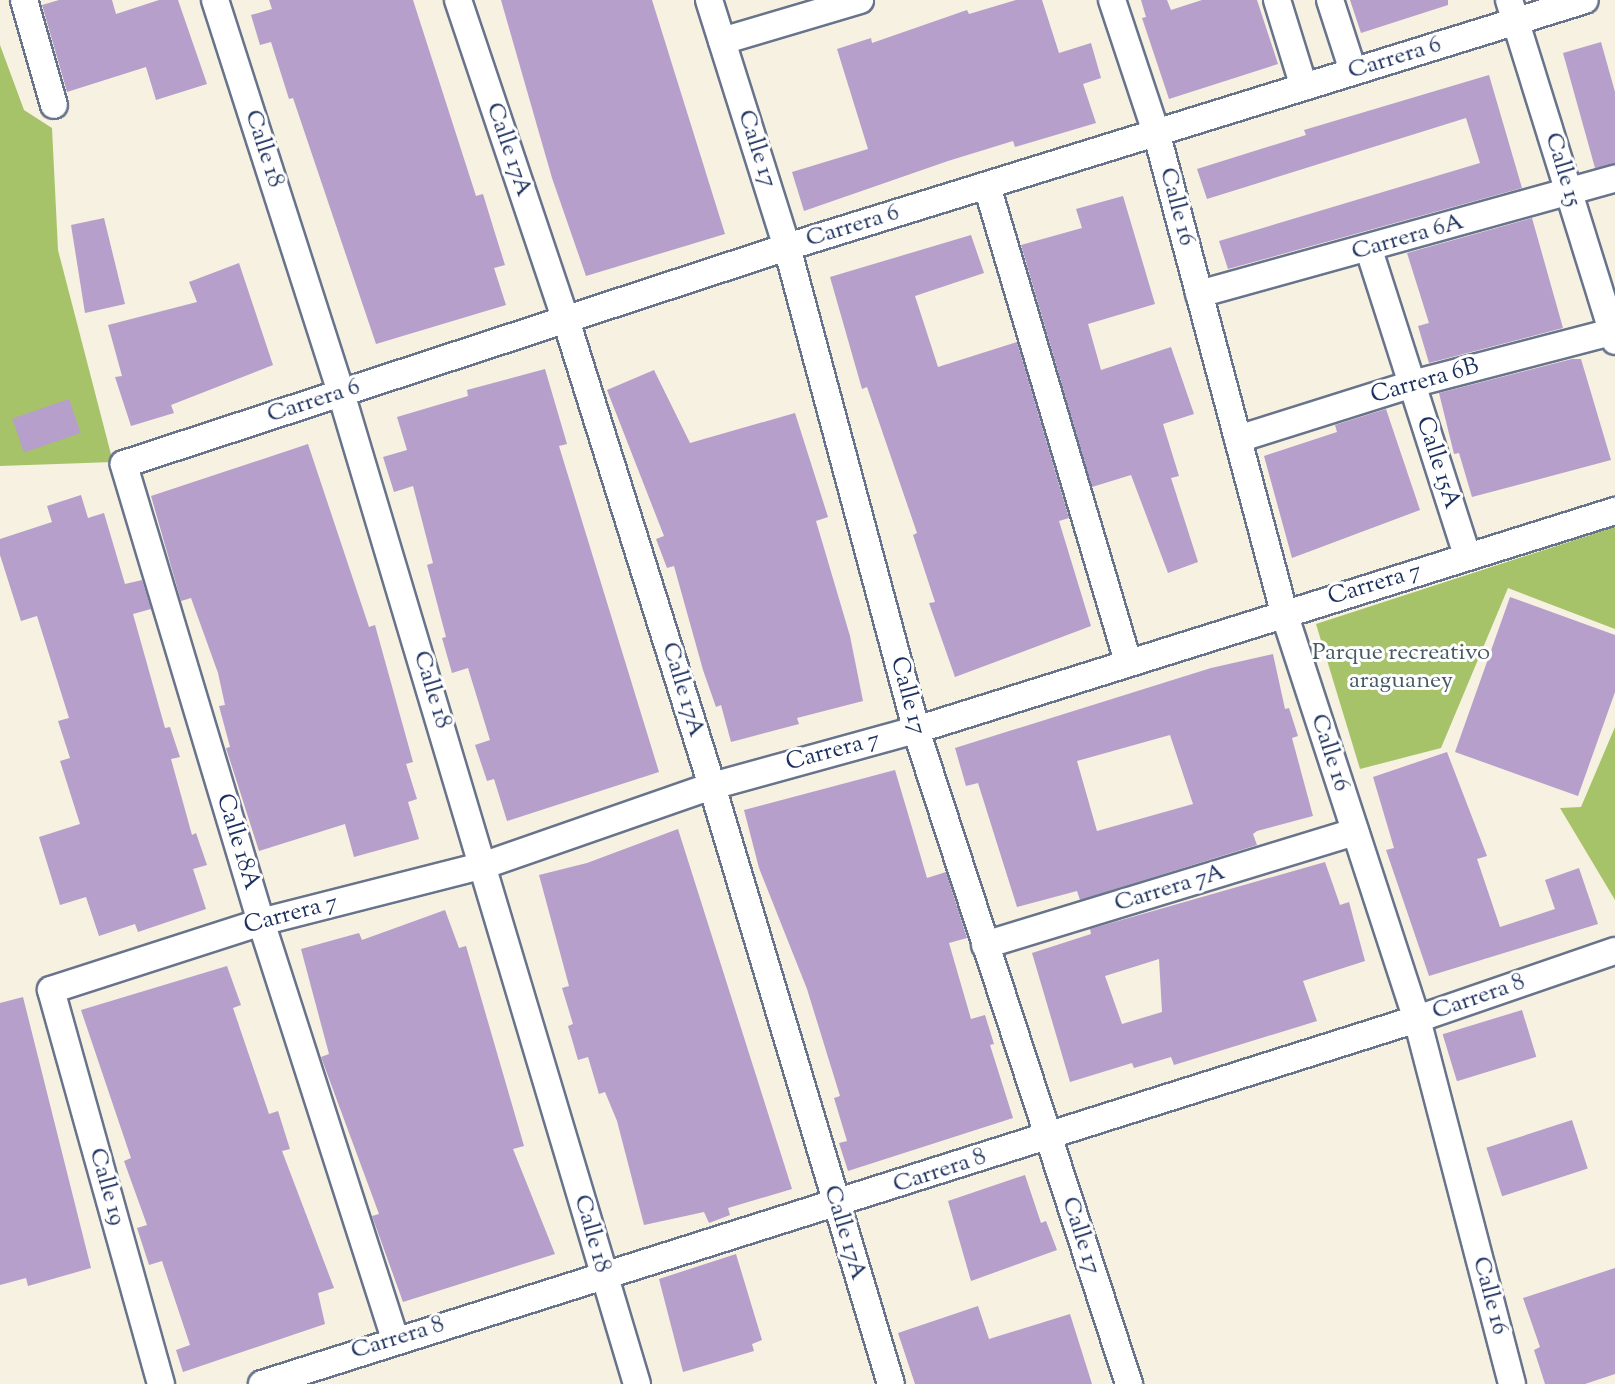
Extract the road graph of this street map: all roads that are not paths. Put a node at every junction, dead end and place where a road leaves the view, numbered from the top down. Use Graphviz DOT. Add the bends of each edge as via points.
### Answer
graph roads {
  1 [pos="24,0"];
  2 [pos="215,0"];
  3 [pos="458,0"];
  4 [pos="709,0"];
  5 [pos="860,0"];
  6 [pos="1112,0"];
  7 [pos="1277,0"];
  8 [pos="1330,0"];
  9 [pos="1585,0"];
  10 [pos="1513,11"];
  11 [pos="722,41"];
  12 [pos="1353,71"];
  13 [pos="1304,87"];
  14 [pos="54,104"];
  15 [pos="1157,135"];
  16 [pos="1615,179"];
  17 [pos="987,186"];
  18 [pos="1569,192"];
  19 [pos="787,247"];
  20 [pos="1369,250"];
  21 [pos="1199,294"];
  22 [pos="566,320"];
  23 [pos="1614,335"];
  24 [pos="1412,384"];
  25 [pos="341,393"];
  26 [pos="1238,439"];
  27 [pos="124,464"];
  28 [pos="1615,511"];
  29 [pos="1467,556"];
  30 [pos="1284,613"];
  31 [pos="1128,663"];
  32 [pos="916,730"];
  33 [pos="712,786"];
  34 [pos="1355,832"];
  35 [pos="485,865"];
  36 [pos="261,922"];
  37 [pos="985,945"];
  38 [pos="1615,951"];
  39 [pos="51,990"];
  40 [pos="1417,1020"];
  41 [pos="1047,1137"];
  42 [pos="835,1205"];
  43 [pos="604,1279"];
  44 [pos="395,1339"];
  45 [pos="161,1384"];
  46 [pos="262,1384"];
  47 [pos="637,1384"];
  48 [pos="891,1384"];
  49 [pos="1129,1384"];
  50 [pos="1513,1384"];
  1 -- 14 [label="street"];
  2 -- 25 [label="street, Calle 18"];
  3 -- 22 [label="street, Calle 17A"];
  4 -- 11 [label="street, Calle 17"];
  5 -- 11 [label="street"];
  6 -- 15 [label="street, Calle 16"];
  7 -- 13 [label="street"];
  8 -- 12 [label="street"];
  9 -- 10 [label="street, Carrera 6"];
  10 -- 12 [label="street, Carrera 6"];
  10 -- 18 [label="street, Calle 15"];
  11 -- 19 [label="street, Calle 17"];
  12 -- 13 [label="street, Carrera 6"];
  13 -- 15 [label="street, Carrera 6"];
  15 -- 17 [label="street, Carrera 6"];
  15 -- 21 [label="street, Calle 16"];
  16 -- 18 [label="street, Carrera 6A"];
  17 -- 19 [label="street, Carrera 6"];
  17 -- 31 [label="street"];
  18 -- 20 [label="street, Carrera 6A"];
  18 -- 23 [label="street, Calle 15"];
  19 -- 22 [label="street, Carrera 6"];
  19 -- 32 [label="street, Calle 17"];
  20 -- 21 [label="street, Carrera 6A"];
  20 -- 24 [label="street, Calle 15A"];
  21 -- 26 [label="street, Calle 16"];
  22 -- 25 [label="street, Carrera 6"];
  22 -- 33 [label="street, Calle 17A"];
  23 -- 24 [label="street, Carrera 6B"];
  24 -- 26 [label="street, Carrera 6B"];
  24 -- 29 [label="street, Calle 15A"];
  25 -- 27 [label="street, Carrera 6"];
  25 -- 35 [label="street, Calle 18"];
  26 -- 30 [label="street, Calle 16"];
  27 -- 36 [label="street, Calle 18A"];
  28 -- 29 [label="street, Carrera 7"];
  29 -- 30 [label="street, Carrera 7"];
  30 -- 31 [label="street, Carrera 7"];
  30 -- 34 [label="street, Calle 16"];
  31 -- 32 [label="street, Carrera 7"];
  32 -- 33 [label="street, Carrera 7"];
  32 -- 37 [label="street, Calle 17"];
  33 -- 35 [label="street, Carrera 7"];
  33 -- 42 [label="street, Calle 17A"];
  34 -- 37 [label="street, Carrera 7A"];
  34 -- 40 [label="street, Calle 16"];
  35 -- 36 [label="street, Carrera 7"];
  35 -- 43 [label="street, Calle 18"];
  36 -- 39 [label="street, Carrera 7"];
  36 -- 44 [label="street, Calle 18A"];
  37 -- 41 [label="street, Calle 17"];
  38 -- 40 [label="street, Carrera 8"];
  39 -- 45 [label="street, Calle 19"];
  40 -- 41 [label="street, Carrera 8"];
  40 -- 50 [label="street, Calle 16"];
  41 -- 42 [label="street, Carrera 8"];
  41 -- 49 [label="street, Calle 17"];
  42 -- 43 [label="street, Carrera 8"];
  42 -- 48 [label="street, Calle 17A"];
  43 -- 44 [label="street, Carrera 8"];
  43 -- 47 [label="street, Calle 18"];
  44 -- 46 [label="street, Carrera 8"];
}
